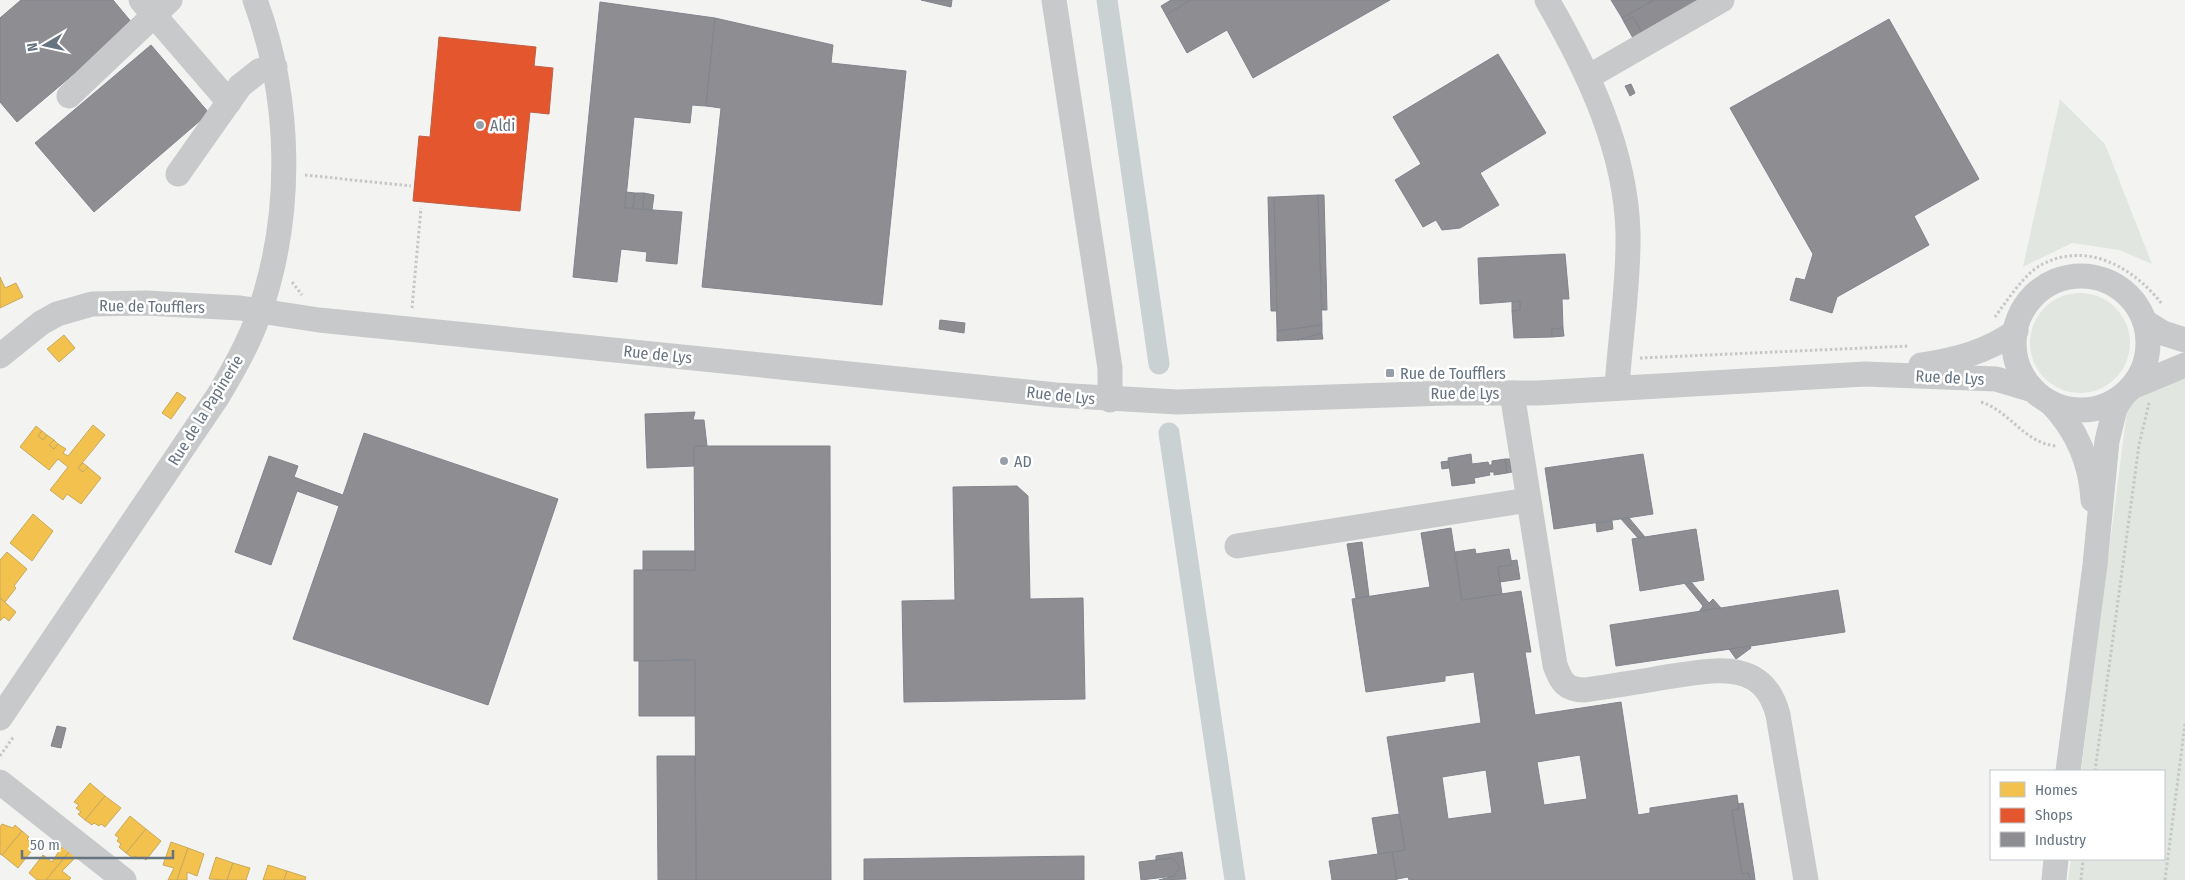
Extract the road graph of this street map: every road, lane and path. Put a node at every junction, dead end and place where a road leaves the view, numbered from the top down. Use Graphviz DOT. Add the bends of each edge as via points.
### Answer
graph roads {
  1 [pos="255,0"];
  2 [pos="1054,0"];
  3 [pos="1547,0"];
  4 [pos="1722,0"];
  5 [pos="155,5"];
  6 [pos="274,67"];
  7 [pos="1588,77"];
  8 [pos="69,96"];
  9 [pos="229,102"];
  10 [pos="178,174"];
  11 [pos="297,174"];
  12 [pos="411,186"];
  13 [pos="421,208"];
  14 [pos="292,280"];
  15 [pos="305,298"];
  16 [pos="260,310"];
  17 [pos="411,314"];
  18 [pos="2145,322"];
  19 [pos="1989,325"];
  20 [pos="2016,330"];
  21 [pos="2179,338"];
  22 [pos="1918,344"];
  23 [pos="1,351"];
  24 [pos="1619,359"];
  25 [pos="2175,369"];
  26 [pos="1865,374"];
  27 [pos="1618,388"];
  28 [pos="2127,392"];
  29 [pos="1512,393"];
  30 [pos="2042,396"];
  31 [pos="1110,400"];
  32 [pos="1979,402"];
  33 [pos="2108,441"];
  34 [pos="2080,444"];
  35 [pos="2139,445"];
  36 [pos="1528,500"];
  37 [pos="1237,546"];
  38 [pos="2096,565"];
  39 [pos="2185,724"];
  40 [pos="8,725"];
  41 [pos="0,756"];
  42 [pos="2068,770"];
  43 [pos="2095,770"];
  44 [pos="0,782"];
  45 [pos="2056,860"];
  46 [pos="2083,860"];
  47 [pos="124,880"];
  48 [pos="1806,880"];
  49 [pos="2054,880"];
  50 [pos="2080,880"];
  51 [pos="2165,880"];
  1 -- 6 [label="street, Rue de la Papinerie"];
  2 -- 31 [label="street" via="1110,368"];
  3 -- 7 [label="street"];
  4 -- 7 [label="street"];
  5 -- 8 [label="street"];
  5 -- 9 [label="street"];
  6 -- 9 [label="street" via="258,71 240,86"];
  6 -- 16 [label="street, Rue de la Papinerie" via="283,133 282,204 273,262"];
  7 -- 24 [label="street" via="1615,152 1627,207 1627,260"];
  9 -- 10 [label="street"];
  11 -- 12 [label="path"];
  13 -- 17 [label="path"];
  14 -- 15 [label="path"];
  16 -- 23 [label="street, Rue de Toufflers" via="146,303 92,304 57,314"];
  16 -- 31 [label="street, Rue de Lys" via="311,319"];
  16 -- 40 [label="street, Rue de la Papinerie" via="218,396"];
  18 -- 20 [label="street" via="2136,304 2121,289 2103,279 2077,276 2052,282 2035,294 2022,311"];
  18 -- 21 [label="street"];
  18 -- 28 [label="street" via="2146,361"];
  19 -- 21 [label="path" via="2040,265 2061,258 2091,256 2115,262 2150,289 2172,318"];
  20 -- 26 [label="street, Rue de Lys" via="1989,348 1966,356"];
  20 -- 30 [label="street" via="2014,347 2017,362 2026,382"];
  22 -- 24 [label="path"];
  24 -- 27 [label="street"];
  25 -- 28 [label="street"];
  25 -- 35 [label="path" via="2150,398"];
  26 -- 27 [label="street, Rue de Lys"];
  26 -- 30 [label="street, Rue de Lys" via="1989,378 2015,383"];
  27 -- 29 [label="street, Rue de Lys"];
  28 -- 30 [label="street" via="2092,410 2071,410"];
  28 -- 33 [label="street" via="2115,408"];
  29 -- 31 [label="street, Rue de Lys" via="1177,402"];
  29 -- 36 [label="street"];
  30 -- 34 [label="street" via="2070,426"];
  32 -- 34 [label="path" via="2001,413 2034,440 2060,447"];
  33 -- 35 [label="path" via="2120,440"];
  33 -- 38 [label="street"];
  34 -- 38 [label="street" via="2092,493"];
  35 -- 43 [label="path"];
  36 -- 37 [label="street"];
  36 -- 48 [label="street" via="1555,665 1563,683 1570,688 1585,690 1729,670 1753,678 1770,694 1778,715"];
  38 -- 42 [label="street"];
  39 -- 51 [label="path"];
  40 -- 41 [label="path"];
  44 -- 47 [label="street"];
  45 -- 49 [label="street"];
  46 -- 50 [label="path"];
}
